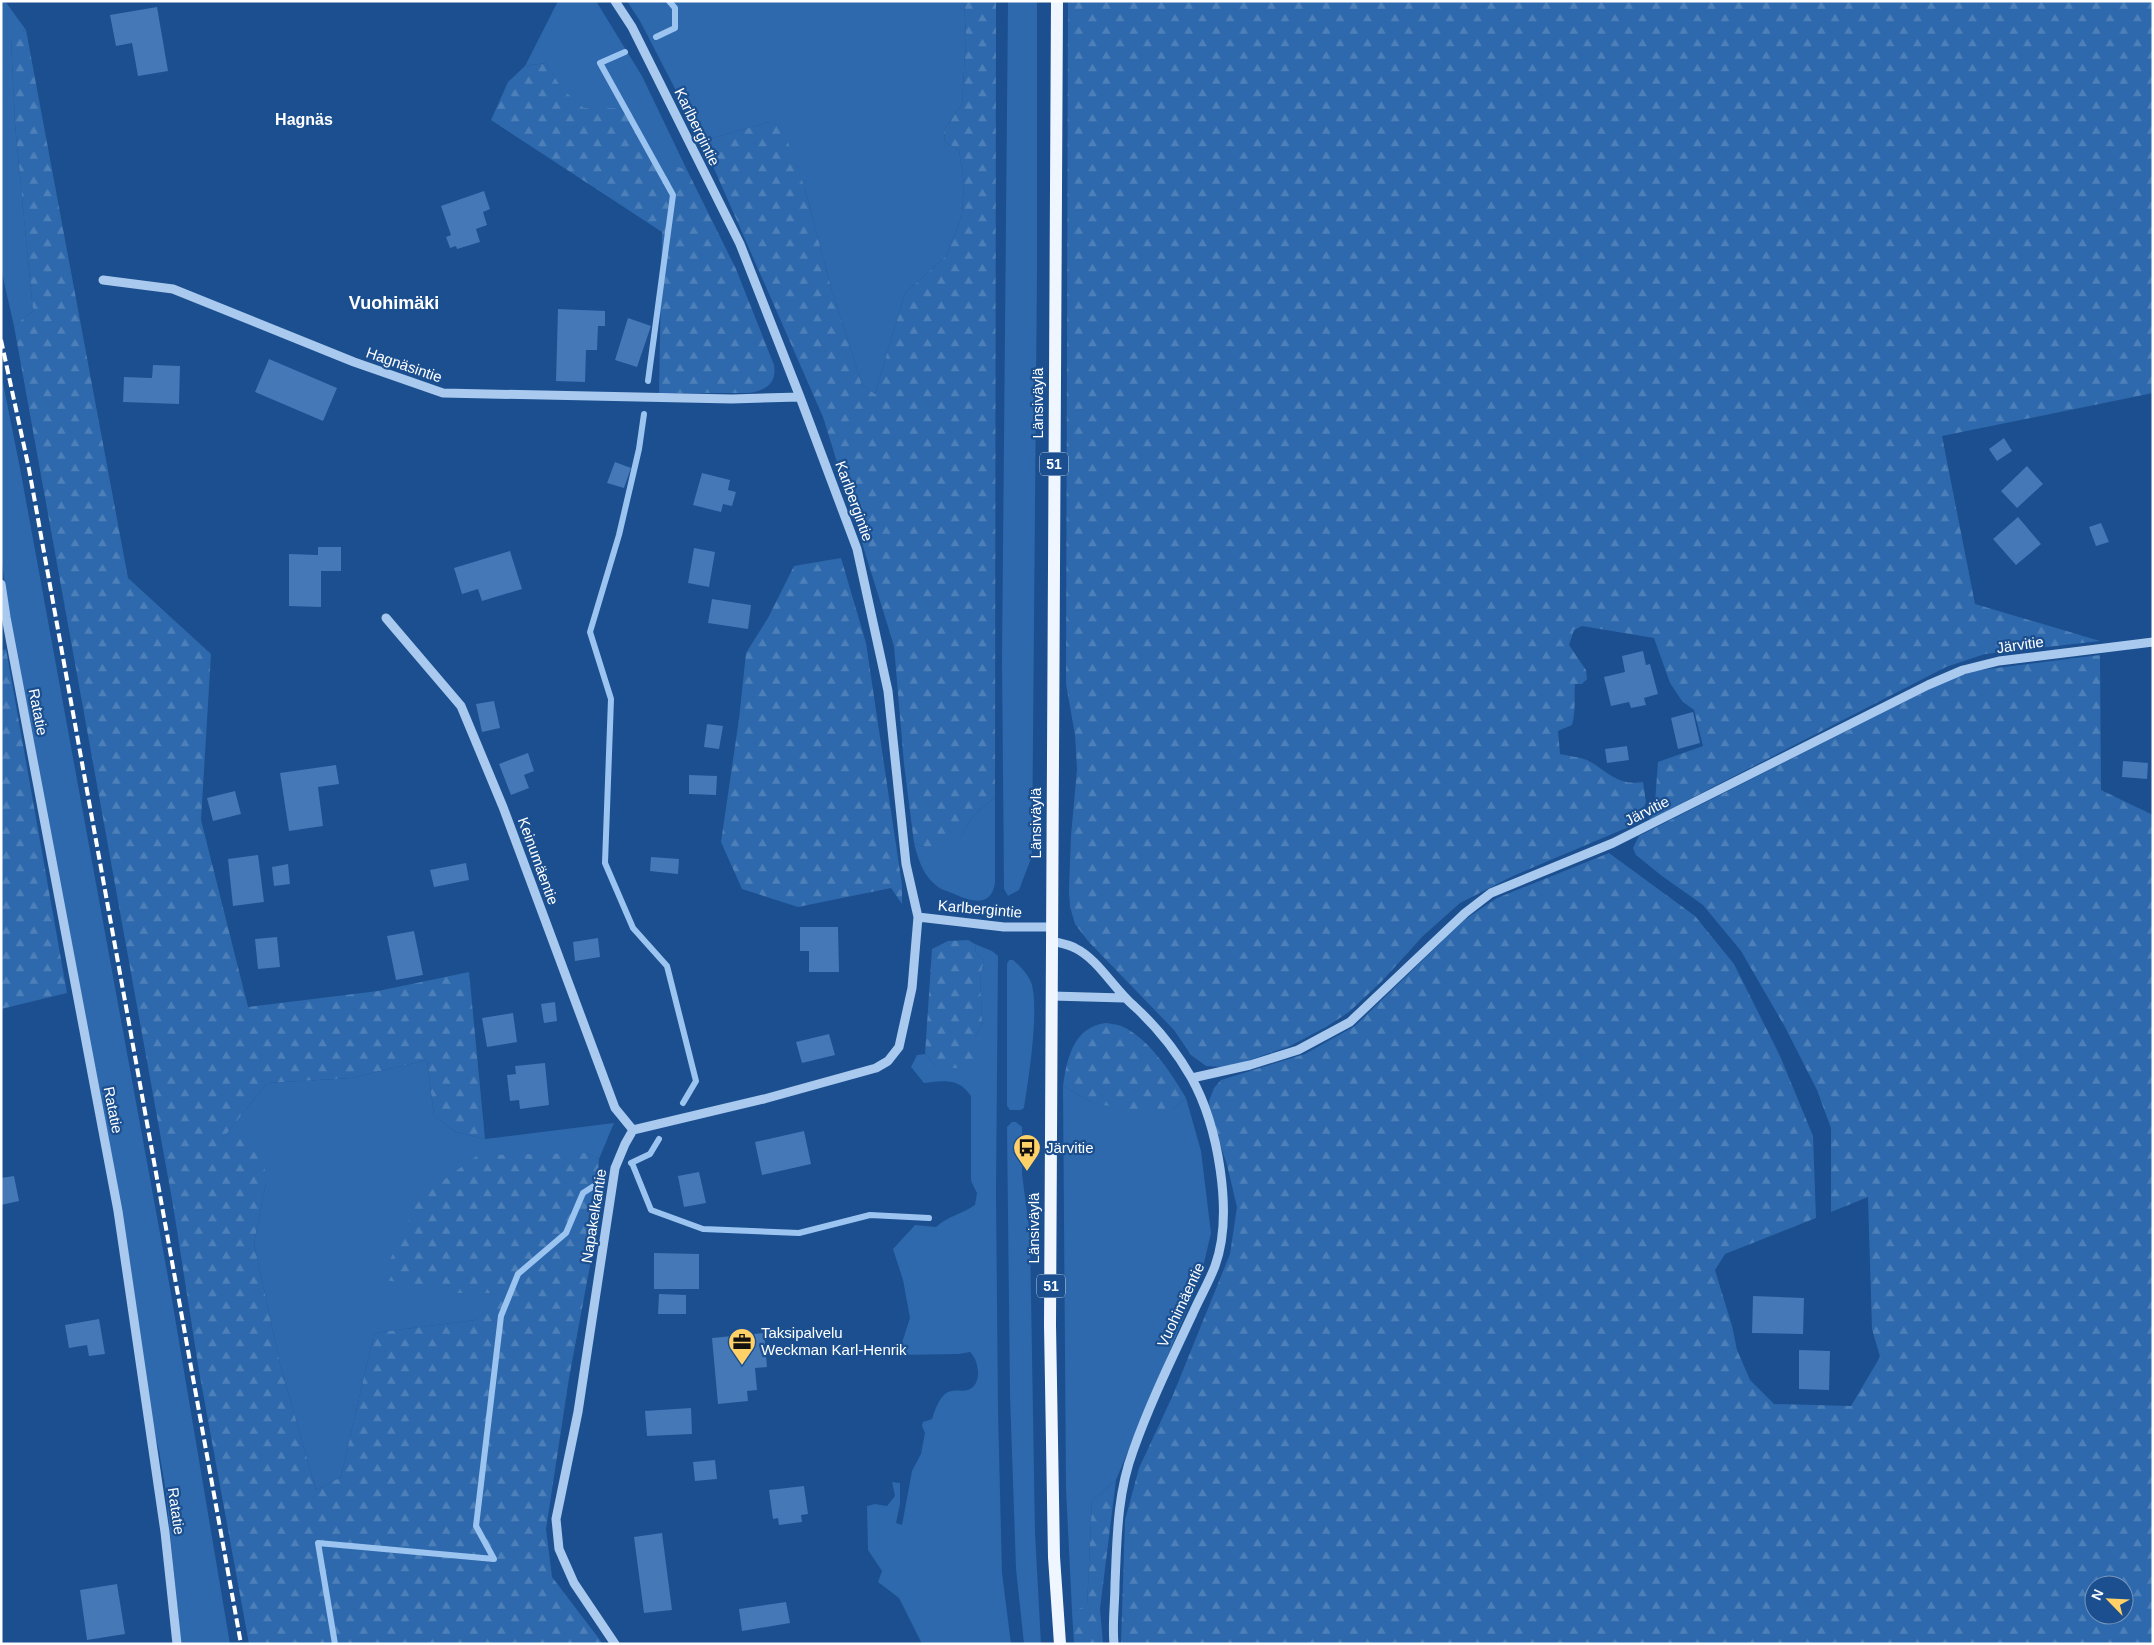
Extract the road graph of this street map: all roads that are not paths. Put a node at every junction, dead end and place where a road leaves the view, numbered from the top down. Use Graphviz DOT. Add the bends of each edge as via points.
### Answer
graph roads {
  1 [pos="615,1"];
  2 [pos="1057,1"];
  3 [pos="103,280"];
  4 [pos="800,397"];
  5 [pos="1,584"];
  6 [pos="4,618"];
  7 [pos="386,618"];
  8 [pos="2153,642"];
  9 [pos="918,917"];
  10 [pos="1052,927"];
  11 [pos="1052,941"];
  12 [pos="1052,996"];
  13 [pos="1124,998"];
  14 [pos="1192,1078"];
  15 [pos="633,1130"];
  16 [pos="177,1644"];
  17 [pos="615,1644"];
  18 [pos="1060,1644"];
  19 [pos="1114,1644"];
  1 -- 4 [label="street, Karlbergintie" via="632,27 740,244"];
  2 -- 10 [label="main road, Länsiväylä / 51"];
  3 -- 4 [label="street, Hagnäsintie" via="173,289 354,362 443,393 732,400"];
  4 -- 9 [label="street, Karlbergintie" via="857,549 888,691 906,864"];
  5 -- 6 [label="street, Ratatie"];
  6 -- 16 [label="street, Ratatie" via="118,1211 165,1532"];
  7 -- 15 [label="street, Keinumäentie" via="461,706 503,807 615,1108"];
  8 -- 14 [label="street, Järvitie" via="1999,661 1963,670 1928,684 1614,844 1491,893 1465,913 1350,1022 1298,1050 1250,1066"];
  9 -- 10 [label="street, Karlbergintie" via="1004,927"];
  9 -- 15 [label="street" via="912,988 905,1022 899,1047 888,1061 876,1068 764,1099"];
  10 -- 11 [label="main road, Länsiväylä / 51"];
  11 -- 12 [label="main road, Länsiväylä / 51"];
  11 -- 13 [label="street, Vuohimäentie" via="1075,948 1094,963"];
  12 -- 13 [label="street"];
  12 -- 18 [label="main road, Länsiväylä / 51" via="1051,1354 1054,1557"];
  13 -- 14 [label="street, Vuohimäentie" via="1150,1020"];
  14 -- 19 [label="street, Vuohimäentie" via="1217,1153 1224,1198 1223,1230 1215,1264 1151,1404 1123,1486 1118,1518"];
  15 -- 17 [label="street, Napakelkantie" via="615,1168 578,1412 556,1519 559,1549 574,1583"];
}
